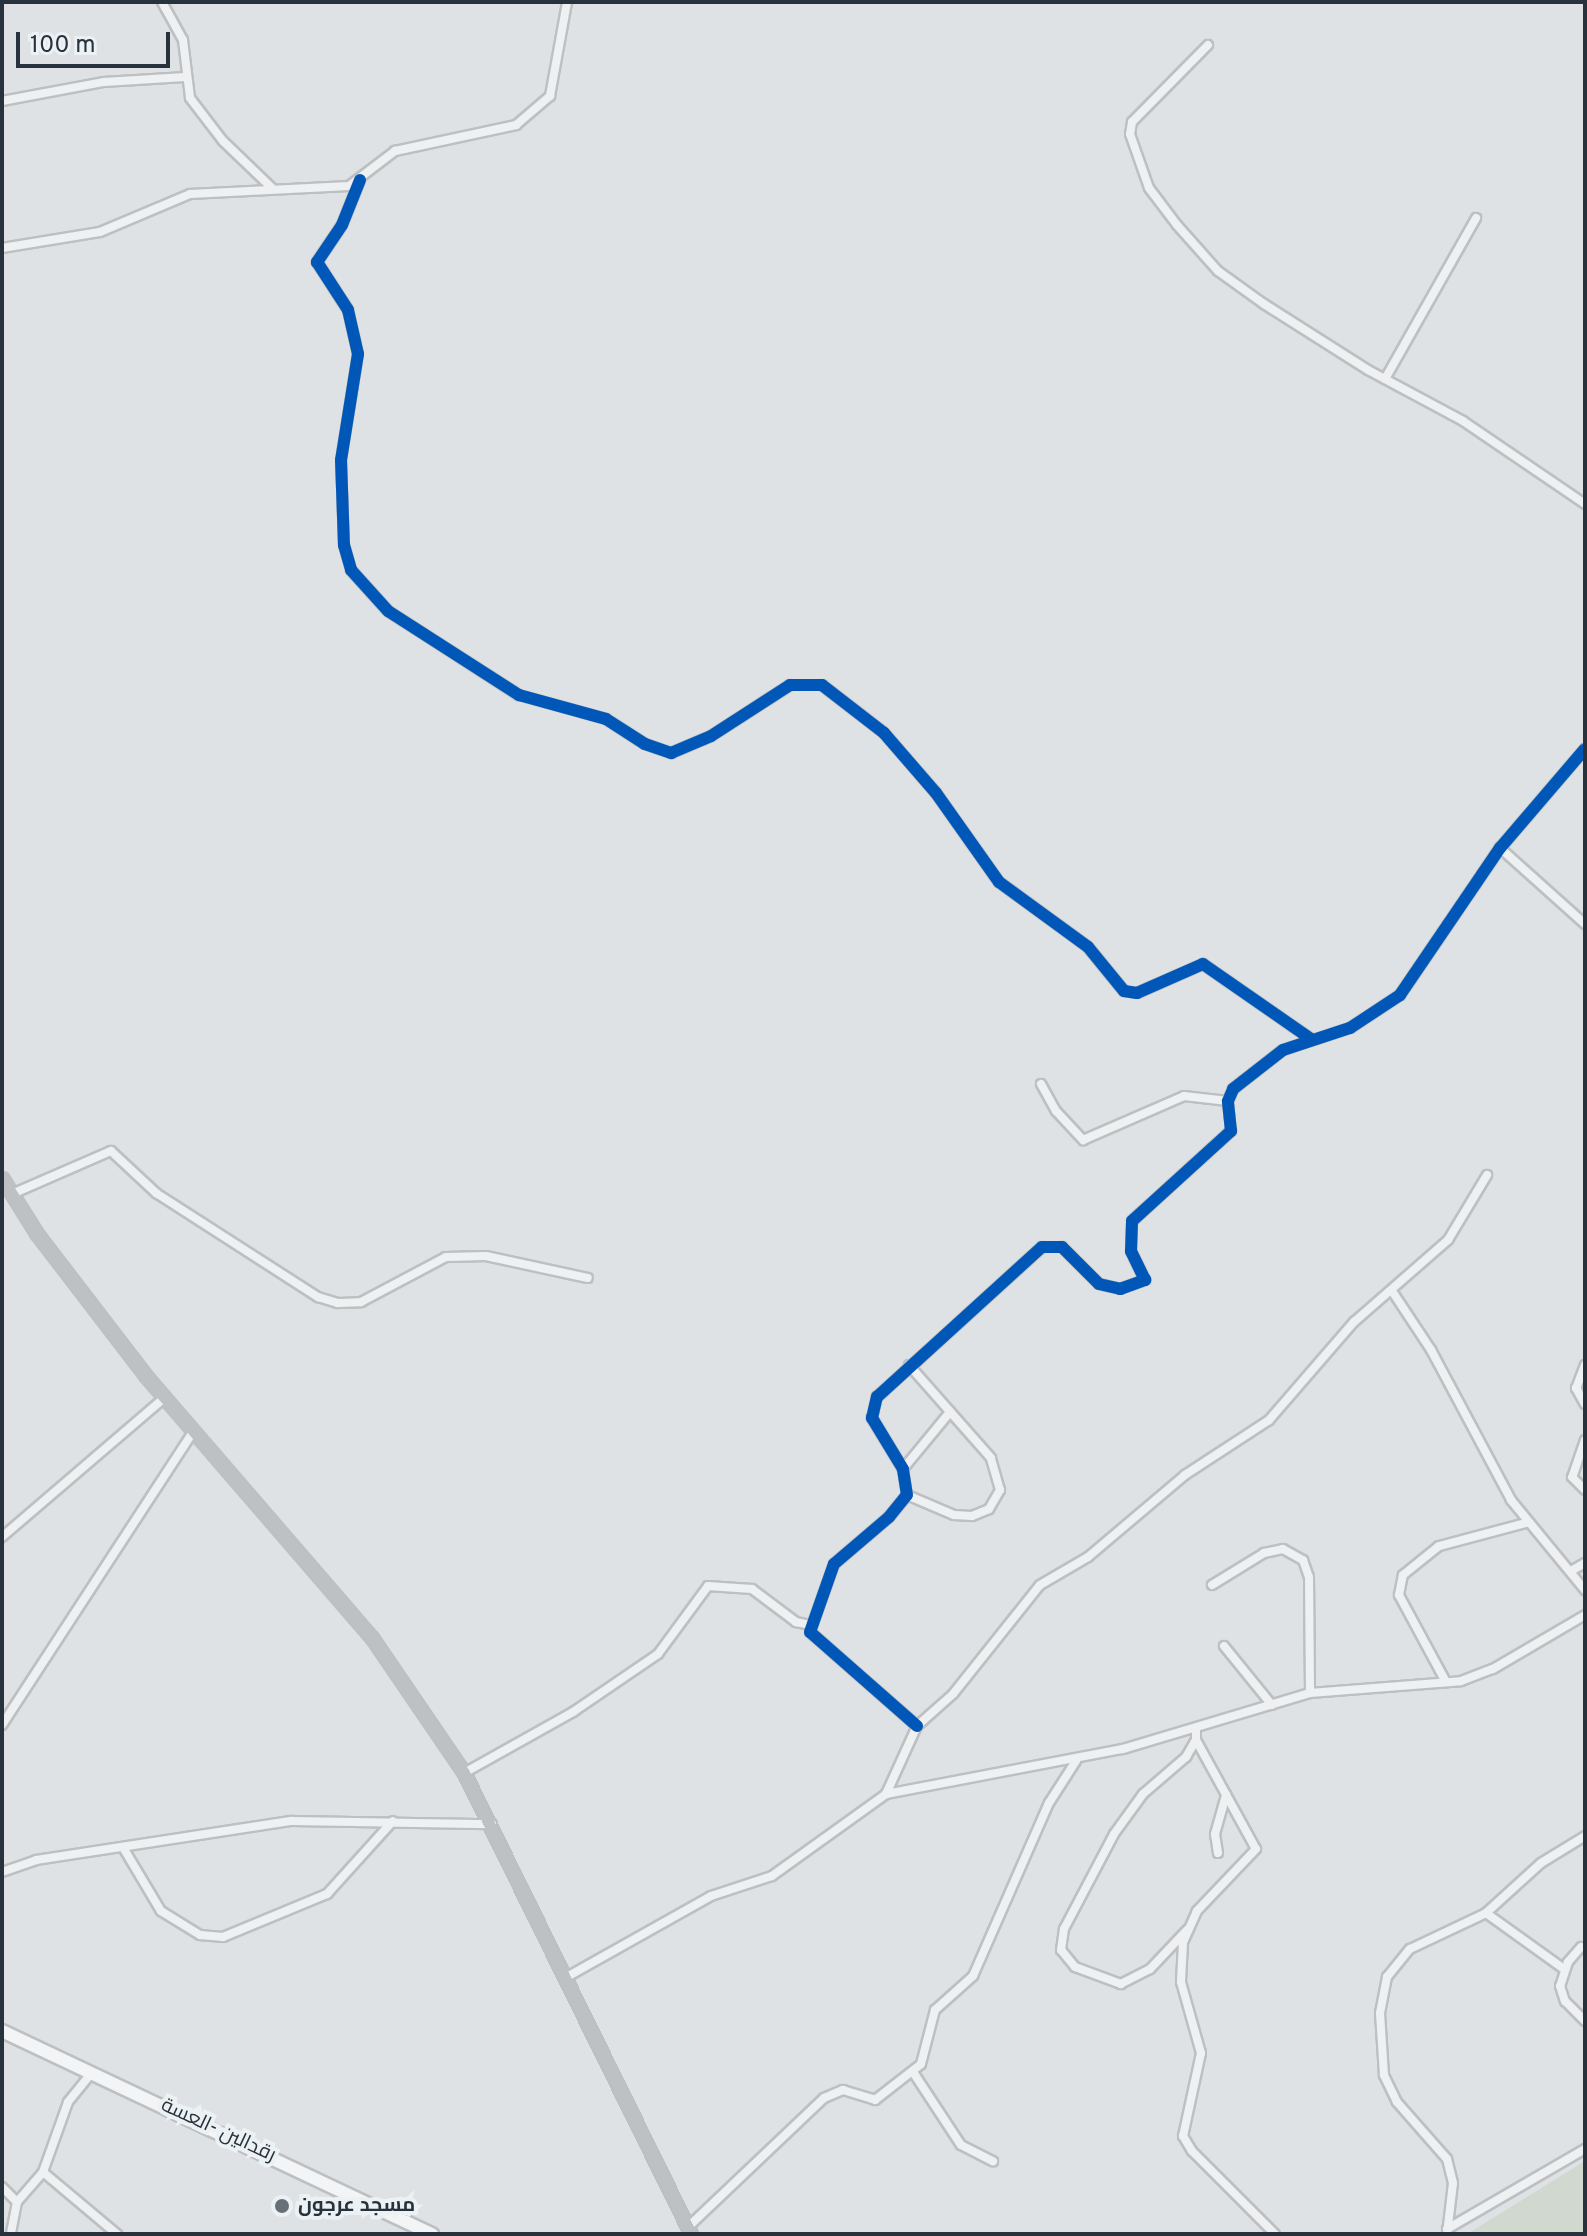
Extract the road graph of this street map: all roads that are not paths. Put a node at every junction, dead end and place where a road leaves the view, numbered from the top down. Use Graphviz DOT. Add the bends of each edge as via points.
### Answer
graph roads {
  1 [pos="162,2"];
  2 [pos="567,2"];
  3 [pos="1208,45"];
  4 [pos="185,77"];
  5 [pos="2,101"];
  6 [pos="360,180"];
  7 [pos="272,188"];
  8 [pos="1476,218"];
  9 [pos="2,248"];
  10 [pos="1385,379"];
  11 [pos="1585,504"];
  12 [pos="1585,749"];
  13 [pos="1500,848"];
  14 [pos="1585,924"];
  15 [pos="1311,1039"];
  16 [pos="1041,1084"];
  17 [pos="1228,1101"];
  18 [pos="1487,1175"];
  19 [pos="2,1178"];
  20 [pos="12,1194"];
  21 [pos="588,1278"];
  22 [pos="1392,1291"];
  23 [pos="909,1365"];
  24 [pos="1585,1365"];
  25 [pos="164,1398"];
  26 [pos="1585,1404"];
  27 [pos="950,1412"];
  28 [pos="193,1432"];
  29 [pos="1585,1440"];
  30 [pos="903,1469"];
  31 [pos="1585,1490"];
  32 [pos="907,1495"];
  33 [pos="1526,1523"];
  34 [pos="2,1537"];
  35 [pos="1585,1563"];
  36 [pos="1571,1571"];
  37 [pos="1212,1585"];
  38 [pos="1585,1590"];
  39 [pos="1585,1615"];
  40 [pos="810,1625"];
  41 [pos="1224,1646"];
  42 [pos="1446,1682"];
  43 [pos="1310,1693"];
  44 [pos="1272,1705"];
  45 [pos="2,1725"];
  46 [pos="917,1726"];
  47 [pos="1196,1729"];
  48 [pos="1196,1740"];
  49 [pos="1077,1760"];
  50 [pos="464,1773"];
  51 [pos="886,1794"];
  52 [pos="1226,1795"];
  53 [pos="393,1821"];
  54 [pos="492,1824"];
  55 [pos="1585,1836"];
  56 [pos="124,1849"];
  57 [pos="1218,1853"];
  58 [pos="2,1872"];
  59 [pos="1486,1913"];
  60 [pos="1188,1929"];
  61 [pos="1581,1947"];
  62 [pos="1564,1969"];
  63 [pos="565,1978"];
  64 [pos="1585,2021"];
  65 [pos="2,2031"];
  66 [pos="92,2072"];
  67 [pos="913,2072"];
  68 [pos="1585,2149"];
  69 [pos="993,2161"];
  70 [pos="43,2172"];
  71 [pos="2,2187"];
  72 [pos="17,2202"];
  73 [pos="689,2232"];
  74 [pos="1447,2232"];
  75 [pos="11,2234"];
  76 [pos="117,2234"];
  77 [pos="432,2234"];
  78 [pos="1275,2234"];
  1 -- 4 [label="street" via="183,40"];
  2 -- 6 [label="street" via="552,91 540,108 489,135 395,151"];
  3 -- 10 [label="street" via="1132,122 1130,134 1149,188 1218,271"];
  4 -- 5 [label="street" via="104,82"];
  4 -- 7 [label="street" via="199,112"];
  6 -- 7 [label="street" via="340,188"];
  6 -- 15 [label="street" via="342,225 317,262 348,310 358,354 341,460 344,545 351,570 388,611 519,695 606,719 645,744 671,753 711,736 790,685 822,685 884,733 936,793 999,882 1088,947 1124,991 1137,993 1194,963 1203,964"];
  7 -- 9 [label="street" via="190,194 100,232"];
  8 -- 10 [label="street"];
  10 -- 11 [label="street" via="1463,421"];
  12 -- 13 [label="street"];
  13 -- 14 [label="street"];
  13 -- 15 [label="street" via="1400,995 1363,1022"];
  15 -- 17 [label="street" via="1273,1057 1233,1089"];
  16 -- 17 [label="street" via="1056,1111 1083,1140 1184,1096"];
  17 -- 23 [label="street" via="1231,1131 1132,1221 1131,1251 1145,1280 1120,1289 1099,1284 1070,1253 1052,1243 1032,1254"];
  18 -- 22 [label="street" via="1448,1240"];
  19 -- 20 [label="street"];
  20 -- 21 [label="street" via="111,1151 156,1193 318,1297 338,1303 361,1302 446,1257 486,1256"];
  20 -- 25 [label="street"];
  22 -- 33 [label="street" via="1431,1350"];
  22 -- 46 [label="street" via="1354,1322 1269,1420 1185,1475 1088,1557 1040,1585 953,1694"];
  23 -- 27 [label="street"];
  23 -- 30 [label="street" via="872,1407 876,1429"];
  24 -- 26 [label="street" via="1576,1388"];
  25 -- 28 [label="street"];
  25 -- 34 [label="street"];
  27 -- 30 [label="street"];
  27 -- 32 [label="street" via="991,1458 1000,1483 995,1503 982,1513 960,1517"];
  28 -- 45 [label="street"];
  28 -- 50 [label="street" via="328,1582"];
  29 -- 31 [label="street" via="1572,1477"];
  30 -- 32 [label="street"];
  32 -- 40 [label="street" via="889,1517 841,1553"];
  33 -- 36 [label="street"];
  33 -- 42 [label="street" via="1439,1546 1403,1575 1399,1595"];
  35 -- 36 [label="street"];
  36 -- 38 [label="street"];
  37 -- 43 [label="street" via="1264,1553 1283,1549 1303,1560 1309,1577"];
  39 -- 42 [label="street" via="1493,1669"];
  40 -- 46 [label="street" via="822,1647 892,1700"];
  40 -- 50 [label="street" via="796,1622 752,1589 708,1586 658,1654 573,1712"];
  41 -- 44 [label="street"];
  42 -- 43 [label="street"];
  43 -- 44 [label="street"];
  44 -- 47 [label="street"];
  46 -- 51 [label="street"];
  47 -- 48 [label="street"];
  47 -- 49 [label="street"];
  48 -- 52 [label="street"];
  48 -- 60 [label="street" via="1186,1757 1143,1794 1114,1834 1064,1929 1061,1950 1075,1967 1121,1984 1150,1969"];
  49 -- 51 [label="street"];
  49 -- 67 [label="street" via="1049,1803 973,1976 935,2010 927,2052"];
  50 -- 54 [label="street"];
  51 -- 63 [label="street" via="772,1876 711,1896"];
  52 -- 57 [label="street" via="1215,1834"];
  52 -- 60 [label="street" via="1252,1838 1254,1857 1215,1891"];
  53 -- 54 [label="street"];
  53 -- 56 [label="street" via="292,1821"];
  53 -- 56 [label="street" via="327,1894 223,1937 200,1935 161,1911"];
  54 -- 63 [label="street"];
  55 -- 59 [label="street" via="1541,1863"];
  56 -- 58 [label="street" via="36,1860"];
  59 -- 62 [label="street"];
  59 -- 74 [label="street" via="1410,1949 1392,1966 1382,1992 1384,2075 1397,2102 1447,2159 1453,2183"];
  60 -- 78 [label="street" via="1181,1982 1201,2059 1183,2136"];
  61 -- 62 [label="street"];
  62 -- 64 [label="street" via="1561,1994"];
  63 -- 73 [label="street"];
  65 -- 66 [label="main road, رقدالين -العسة"];
  66 -- 70 [label="street" via="68,2102"];
  66 -- 77 [label="main road, رقدالين -العسة"];
  67 -- 69 [label="street" via="961,2145"];
  67 -- 73 [label="street" via="870,2102 843,2090 824,2098"];
  68 -- 74 [label="street"];
  70 -- 72 [label="street"];
  70 -- 76 [label="street"];
  71 -- 72 [label="street"];
  72 -- 75 [label="street"];
}
